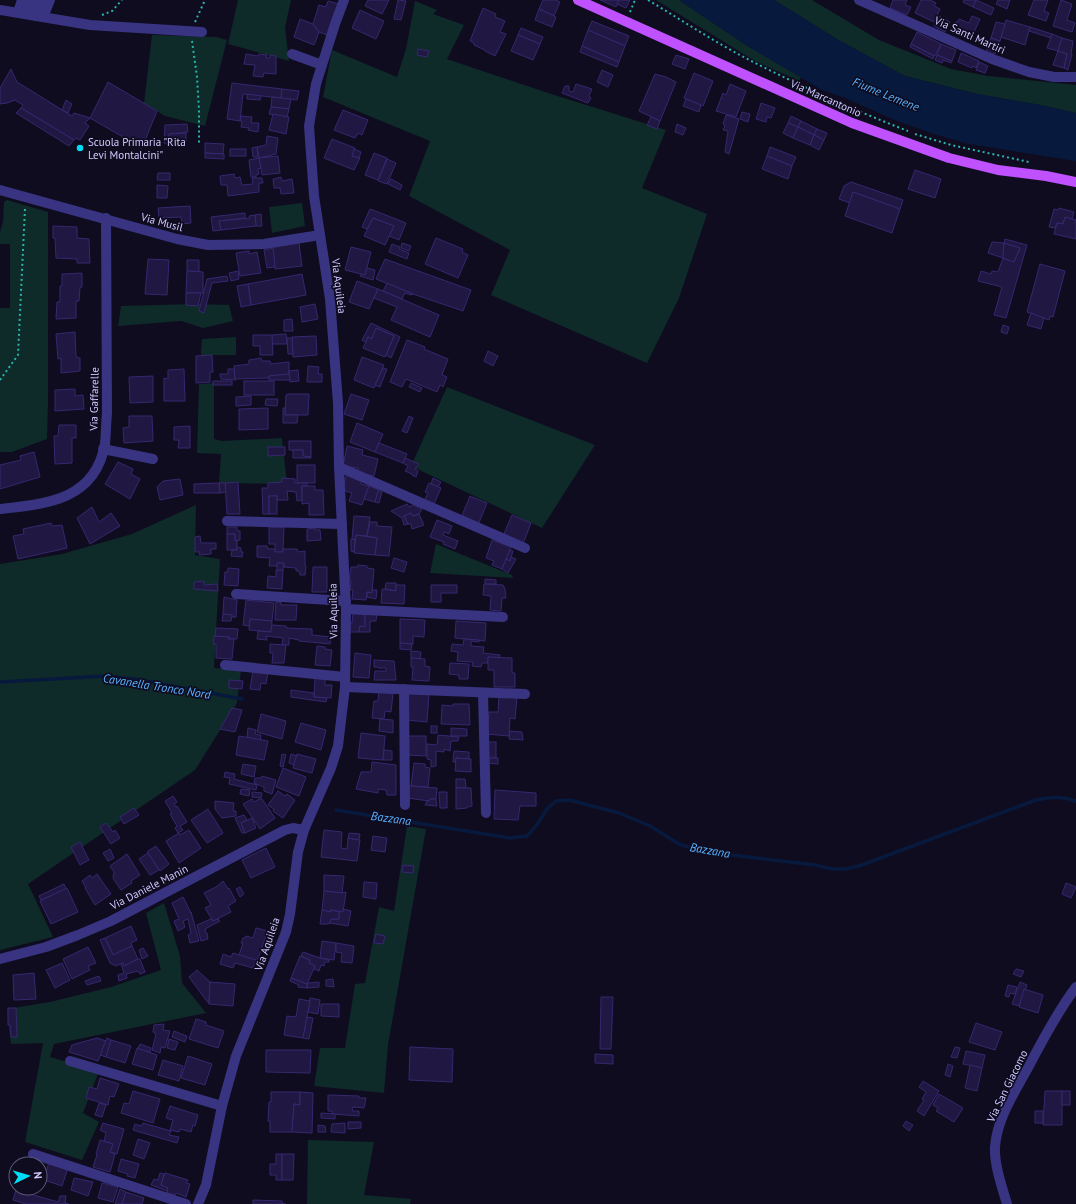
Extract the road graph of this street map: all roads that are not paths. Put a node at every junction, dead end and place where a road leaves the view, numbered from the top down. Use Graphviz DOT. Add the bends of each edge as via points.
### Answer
graph roads {
  1 [pos="22,0"];
  2 [pos="32,0"];
  3 [pos="42,0"];
  4 [pos="50,0"];
  5 [pos="344,0"];
  6 [pos="578,0"];
  7 [pos="859,0"];
  8 [pos="2,7"];
  9 [pos="31,15"];
  10 [pos="202,32"];
  11 [pos="292,54"];
  12 [pos="322,65"];
  13 [pos="1076,77"];
  14 [pos="1076,182"];
  15 [pos="0,190"];
  16 [pos="106,218"];
  17 [pos="320,235"];
  18 [pos="103,449"];
  19 [pos="153,460"];
  20 [pos="339,467"];
  21 [pos="0,509"];
  22 [pos="227,522"];
  23 [pos="342,524"];
  24 [pos="525,548"];
  25 [pos="236,594"];
  26 [pos="346,605"];
  27 [pos="503,617"];
  28 [pos="225,665"];
  29 [pos="345,682"];
  30 [pos="404,689"];
  31 [pos="483,693"];
  32 [pos="525,694"];
  33 [pos="405,805"];
  34 [pos="486,813"];
  35 [pos="304,830"];
  36 [pos="0,959"];
  37 [pos="1076,987"];
  38 [pos="70,1061"];
  39 [pos="222,1106"];
  40 [pos="33,1154"];
  41 [pos="186,1204"];
  42 [pos="198,1204"];
  43 [pos="1006,1204"];
  1 -- 9 [label="street"];
  2 -- 9 [label="street"];
  3 -- 9 [label="street"];
  4 -- 9 [label="street"];
  5 -- 12 [label="street, Via Aquileia"];
  6 -- 14 [label="main road, Via Marcantonio" via="852,123 898,140 949,158 998,170"];
  7 -- 13 [label="street, Via Santi Martiri" via="992,59 1029,72 1054,77"];
  8 -- 9 [label="street"];
  9 -- 10 [label="street" via="98,25"];
  11 -- 12 [label="street"];
  12 -- 17 [label="street, Via Aquileia" via="308,126"];
  15 -- 16 [label="street, Via Musil"];
  16 -- 17 [label="street, Via Musil" via="177,239 208,245 264,244"];
  16 -- 18 [label="street, Via Gaffarelle" via="107,413"];
  17 -- 20 [label="street, Via Aquileia" via="330,299 338,402"];
  18 -- 19 [label="street"];
  18 -- 21 [label="street, Via Gaffarelle" via="96,468 76,491 54,501"];
  20 -- 23 [label="street, Via Aquileia"];
  20 -- 24 [label="street"];
  22 -- 23 [label="street"];
  23 -- 26 [label="street, Via Aquileia"];
  25 -- 26 [label="street"];
  26 -- 27 [label="street"];
  26 -- 29 [label="street, Via Aquileia"];
  28 -- 29 [label="street"];
  29 -- 30 [label="street"];
  29 -- 35 [label="street, Via Aquileia" via="338,746"];
  30 -- 31 [label="street"];
  30 -- 33 [label="street"];
  31 -- 32 [label="street"];
  31 -- 34 [label="street"];
  35 -- 36 [label="street, Via Daniele Manin" via="285,830 111,921 46,947"];
  35 -- 39 [label="street, Via Aquileia" via="298,852 286,932 236,1056"];
  37 -- 43 [label="street, Via San Giacomo" via="1041,1045 999,1125 995,1149 996,1162"];
  38 -- 39 [label="street"];
  39 -- 42 [label="street, Via Aquileia" via="206,1185"];
  40 -- 41 [label="street"];
}
